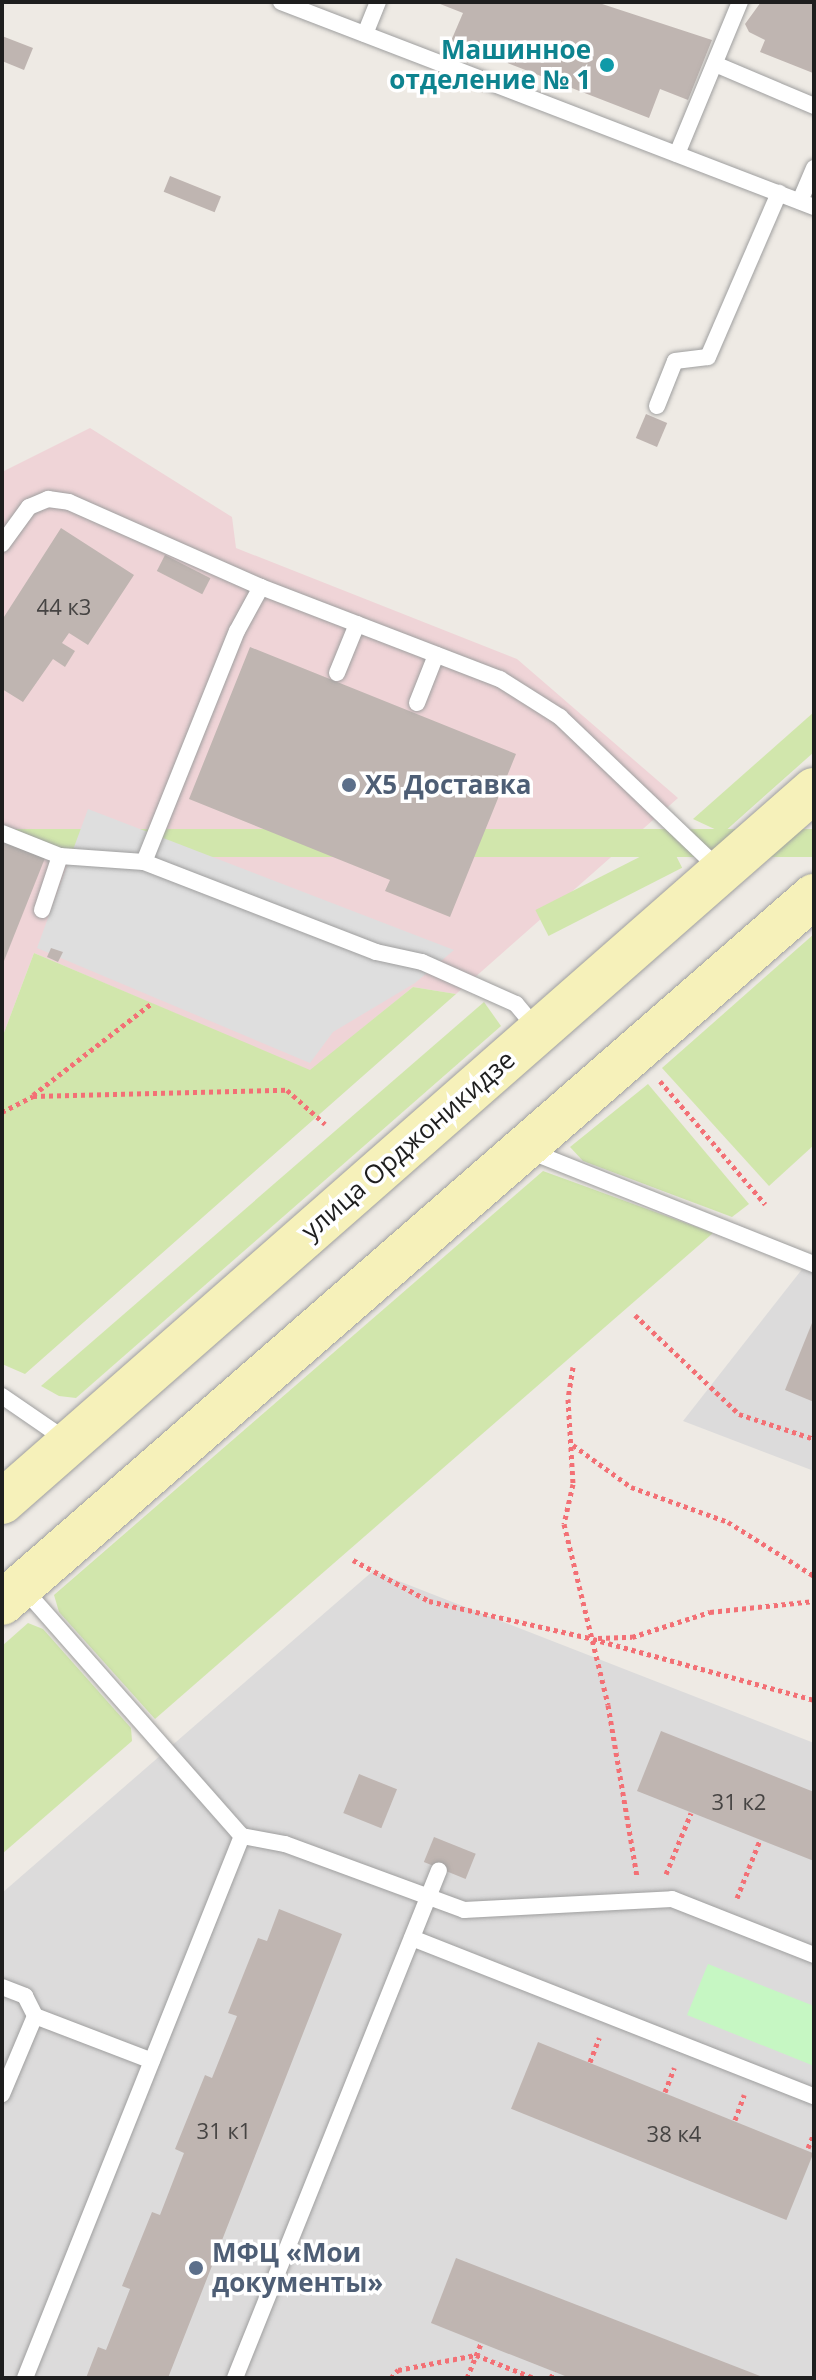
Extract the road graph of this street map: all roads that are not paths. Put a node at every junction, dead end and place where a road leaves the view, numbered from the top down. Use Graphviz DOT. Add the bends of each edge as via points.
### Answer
graph roads {
  1 [pos="281,2"];
  2 [pos="378,2"];
  3 [pos="740,2"];
  4 [pos="365,34"];
  5 [pos="715,64"];
  6 [pos="814,106"];
  7 [pos="677,154"];
  8 [pos="814,168"];
  9 [pos="779,193"];
  10 [pos="807,204"];
  11 [pos="657,406"];
  12 [pos="2,544"];
  13 [pos="261,587"];
  14 [pos="357,624"];
  15 [pos="436,655"];
  16 [pos="337,673"];
  17 [pos="417,703"];
  18 [pos="814,790"];
  19 [pos="2,833"];
  20 [pos="60,856"];
  21 [pos="144,862"];
  22 [pos="722,872"];
  23 [pos="814,896"];
  24 [pos="42,910"];
  25 [pos="538,1030"];
  26 [pos="522,1148"];
  27 [pos="814,1264"];
  28 [pos="2,1396"];
  29 [pos="70,1443"];
  30 [pos="2,1502"];
  31 [pos="12,1595"];
  32 [pos="242,1836"];
  33 [pos="439,1870"];
  34 [pos="429,1897"];
  35 [pos="412,1938"];
  36 [pos="814,1955"];
  37 [pos="2,1987"];
  38 [pos="35,2016"];
  39 [pos="152,2061"];
  40 [pos="2,2094"];
  41 [pos="814,2096"];
  42 [pos="25,2378"];
  43 [pos="235,2378"];
  1 -- 4 [label="lane"];
  2 -- 4 [label="lane"];
  3 -- 5 [label="lane"];
  4 -- 7 [label="lane"];
  5 -- 6 [label="lane"];
  5 -- 7 [label="lane"];
  7 -- 9 [label="lane"];
  8 -- 10 [label="lane"];
  9 -- 10 [label="lane"];
  9 -- 11 [label="lane" via="708,357 675,361"];
  12 -- 13 [label="lane" via="29,507 48,499 69,502"];
  13 -- 14 [label="lane"];
  13 -- 21 [label="lane" via="237,631"];
  14 -- 15 [label="lane"];
  14 -- 16 [label="lane"];
  15 -- 17 [label="lane"];
  15 -- 22 [label="lane" via="500,679 560,717"];
  18 -- 22 [label="street, улица Орджоникидзе"];
  19 -- 20 [label="lane"];
  20 -- 21 [label="lane"];
  20 -- 24 [label="lane"];
  21 -- 25 [label="lane" via="376,952 422,962 482,986 516,1004"];
  22 -- 25 [label="street, улица Орджоникидзе"];
  23 -- 26 [label="street"];
  25 -- 29 [label="street, улица Орджоникидзе"];
  26 -- 27 [label="lane"];
  26 -- 31 [label="street"];
  28 -- 29 [label="lane"];
  29 -- 30 [label="street, улица Орджоникидзе"];
  31 -- 32 [label="lane"];
  32 -- 34 [label="lane" via="285,1844"];
  32 -- 39 [label="lane"];
  33 -- 34 [label="lane"];
  34 -- 35 [label="lane"];
  34 -- 36 [label="lane" via="483,1912 649,1897"];
  35 -- 41 [label="lane"];
  35 -- 43 [label="lane"];
  37 -- 38 [label="lane" via="25,1996"];
  38 -- 39 [label="lane"];
  38 -- 40 [label="lane"];
  39 -- 42 [label="lane"];
}
